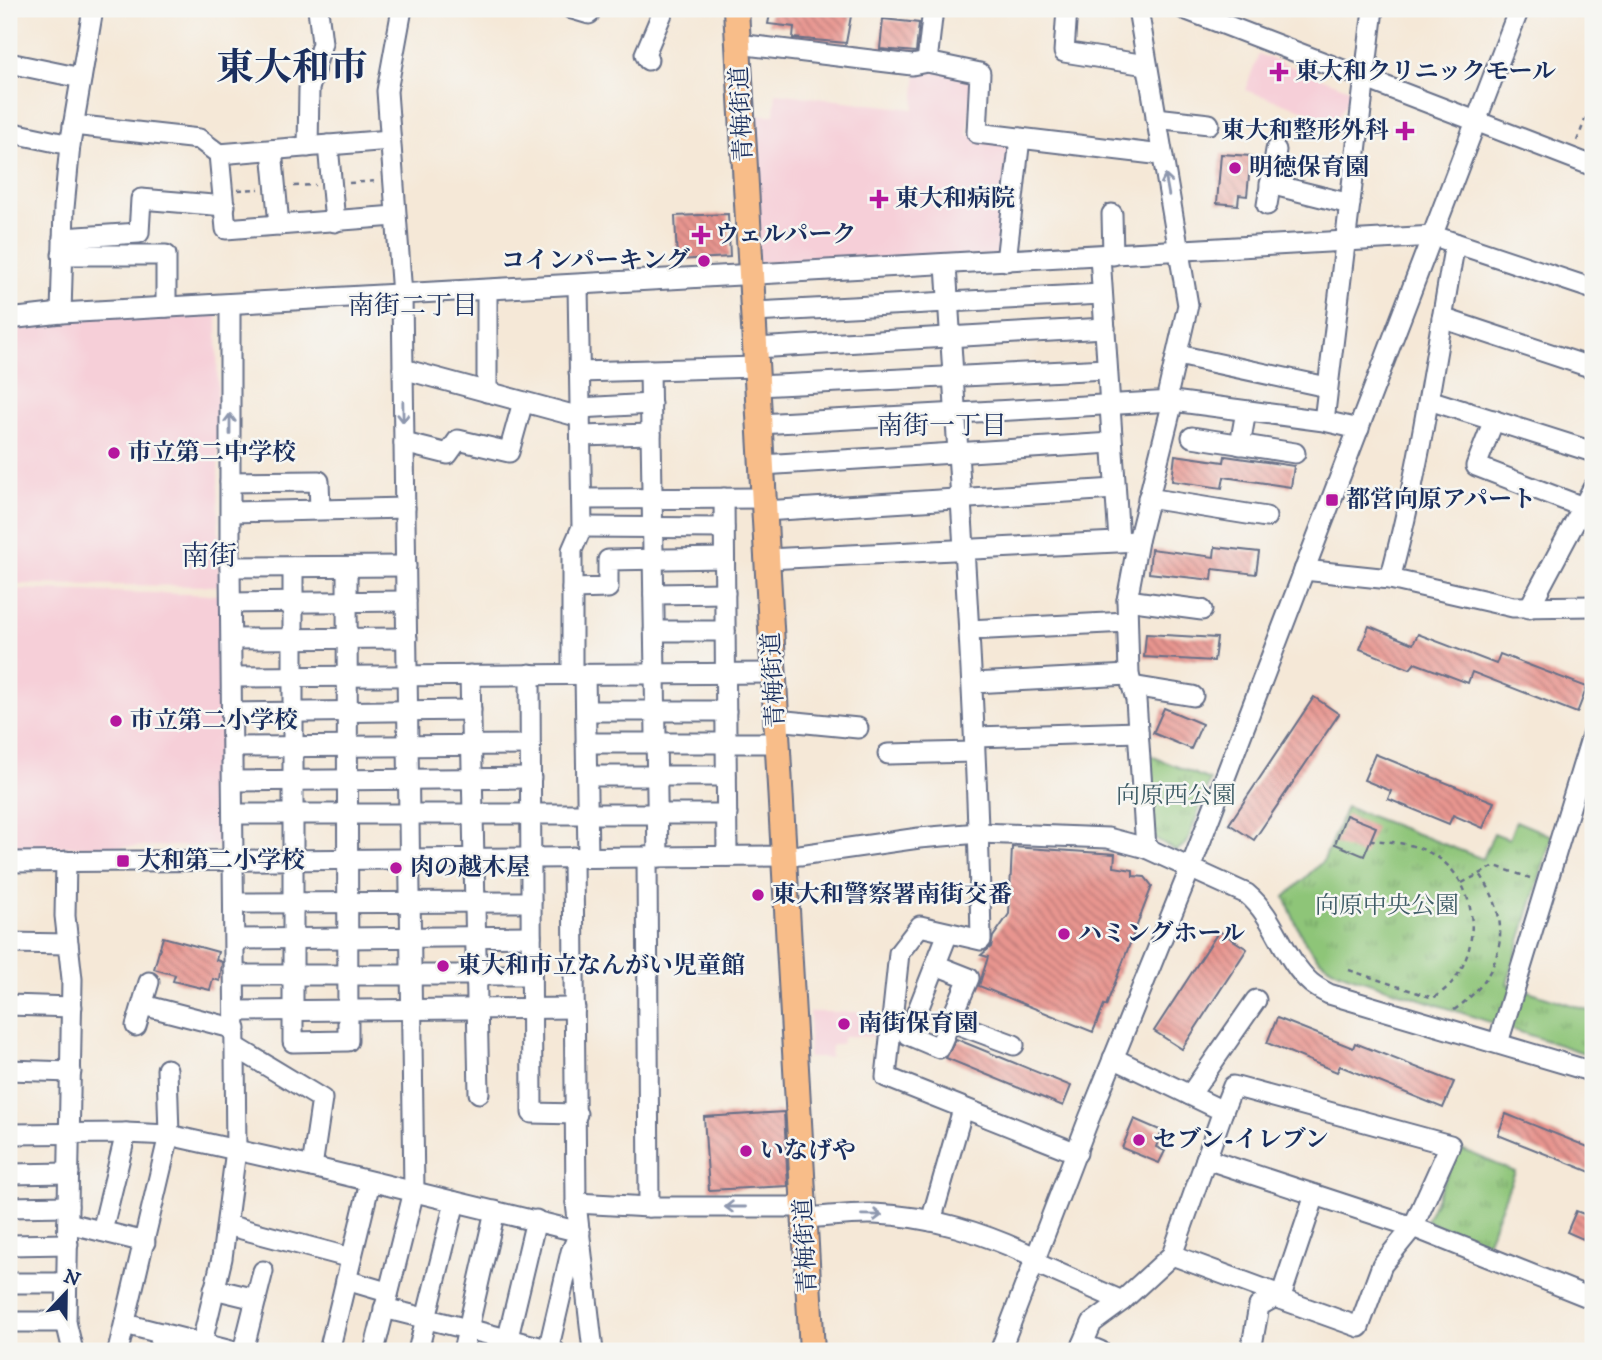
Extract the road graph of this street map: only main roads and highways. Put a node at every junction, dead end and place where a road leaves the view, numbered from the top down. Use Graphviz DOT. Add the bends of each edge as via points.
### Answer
graph roads {
  1 [pos="736,9"];
  2 [pos="812,1351"];
  1 -- 2 [label="main road, 青梅街道"];
}
